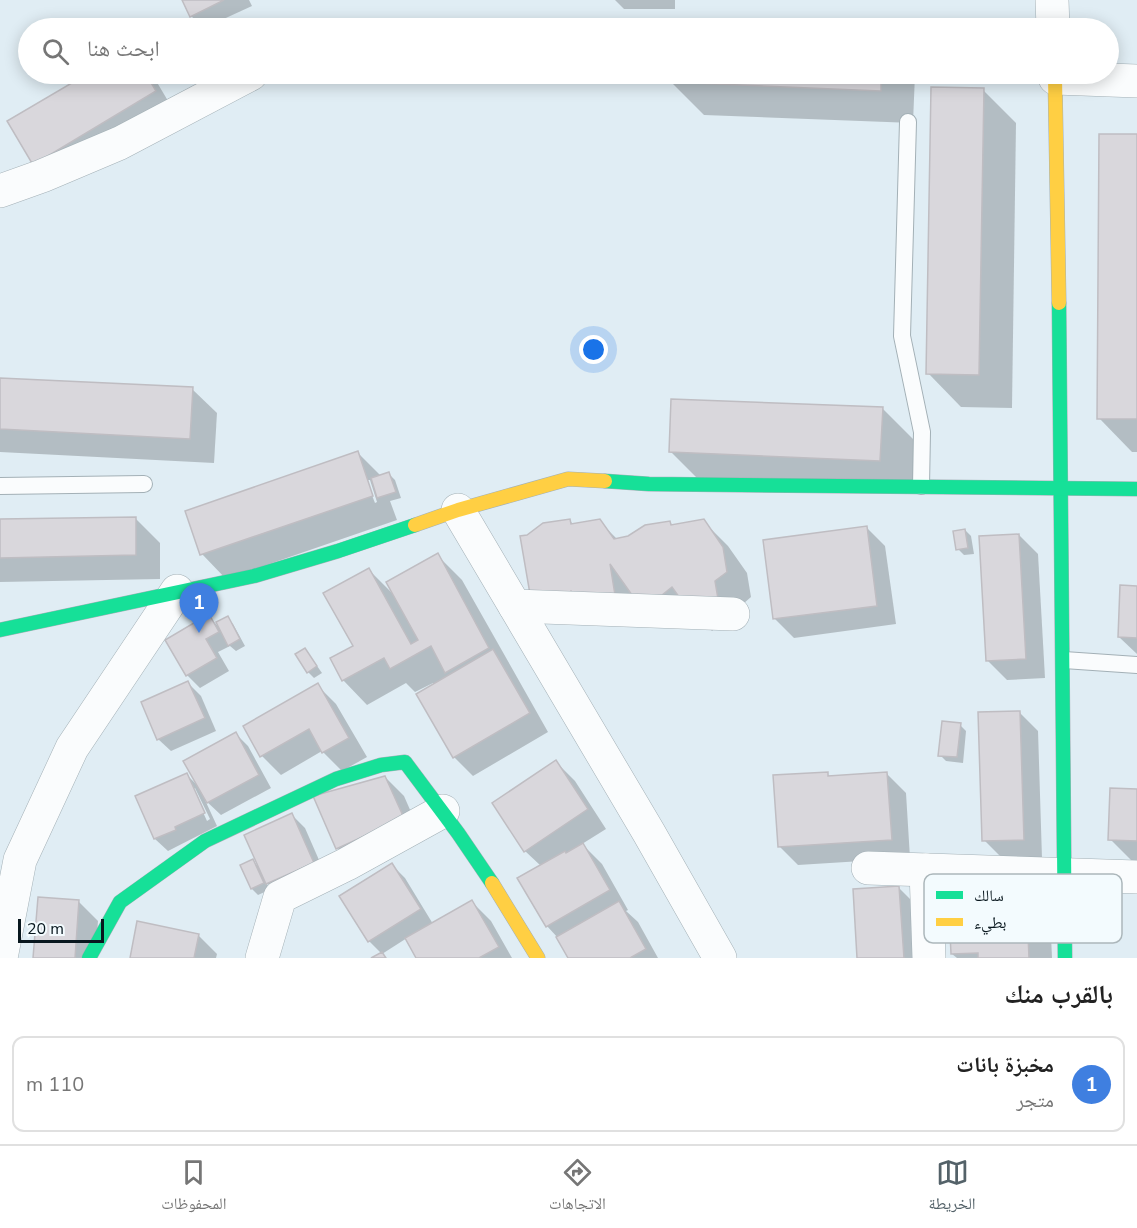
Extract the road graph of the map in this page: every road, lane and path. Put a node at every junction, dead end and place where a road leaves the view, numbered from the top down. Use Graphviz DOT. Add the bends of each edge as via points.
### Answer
graph roads {
  1 [pos="1052,0"];
  2 [pos="1053,18"];
  3 [pos="1119,80"];
  4 [pos="1137,81"];
  5 [pos="233,84"];
  6 [pos="1055,84"];
  7 [pos="908,122"];
  8 [pos="0,191"];
  9 [pos="144,484"];
  10 [pos="0,486"];
  11 [pos="921,486"];
  12 [pos="1062,487"];
  13 [pos="1137,489"];
  14 [pos="458,510"];
  15 [pos="177,591"];
  16 [pos="515,606"];
  17 [pos="733,614"];
  18 [pos="0,630"];
  19 [pos="1064,660"];
  20 [pos="1137,665"];
  21 [pos="443,811"];
  22 [pos="868,868"];
  23 [pos="926,870"];
  24 [pos="926,874"];
  25 [pos="1038,874"];
  26 [pos="1066,874"];
  27 [pos="1122,877"];
  28 [pos="1137,877"];
  29 [pos="928,943"];
  30 [pos="1065,943"];
  31 [pos="1,958"];
  32 [pos="89,958"];
  33 [pos="262,958"];
  34 [pos="538,958"];
  35 [pos="720,958"];
  36 [pos="929,958"];
  37 [pos="1065,958"];
  1 -- 2 [label="street"];
  3 -- 4 [label="street"];
  5 -- 8 [label="street" via="120,143"];
  6 -- 12 [label="street"];
  7 -- 11 [label="lane" via="902,336 922,432"];
  9 -- 10 [label="lane"];
  11 -- 12 [label="street"];
  11 -- 14 [label="street" via="649,484 568,479"];
  12 -- 13 [label="street"];
  12 -- 19 [label="street"];
  14 -- 15 [label="street" via="254,576"];
  14 -- 16 [label="street"];
  15 -- 18 [label="street"];
  15 -- 31 [label="street" via="72,748 20,860"];
  16 -- 17 [label="street"];
  16 -- 35 [label="street"];
  19 -- 20 [label="lane"];
  19 -- 26 [label="street"];
  21 -- 32 [label="street" via="405,762 336,779 205,841 120,902"];
  21 -- 33 [label="street" via="280,897"];
  21 -- 34 [label="street"];
  22 -- 23 [label="street"];
  23 -- 24 [label="street"];
  23 -- 25 [label="street"];
  27 -- 28 [label="street"];
  29 -- 36 [label="street"];
  30 -- 37 [label="street"];
}
